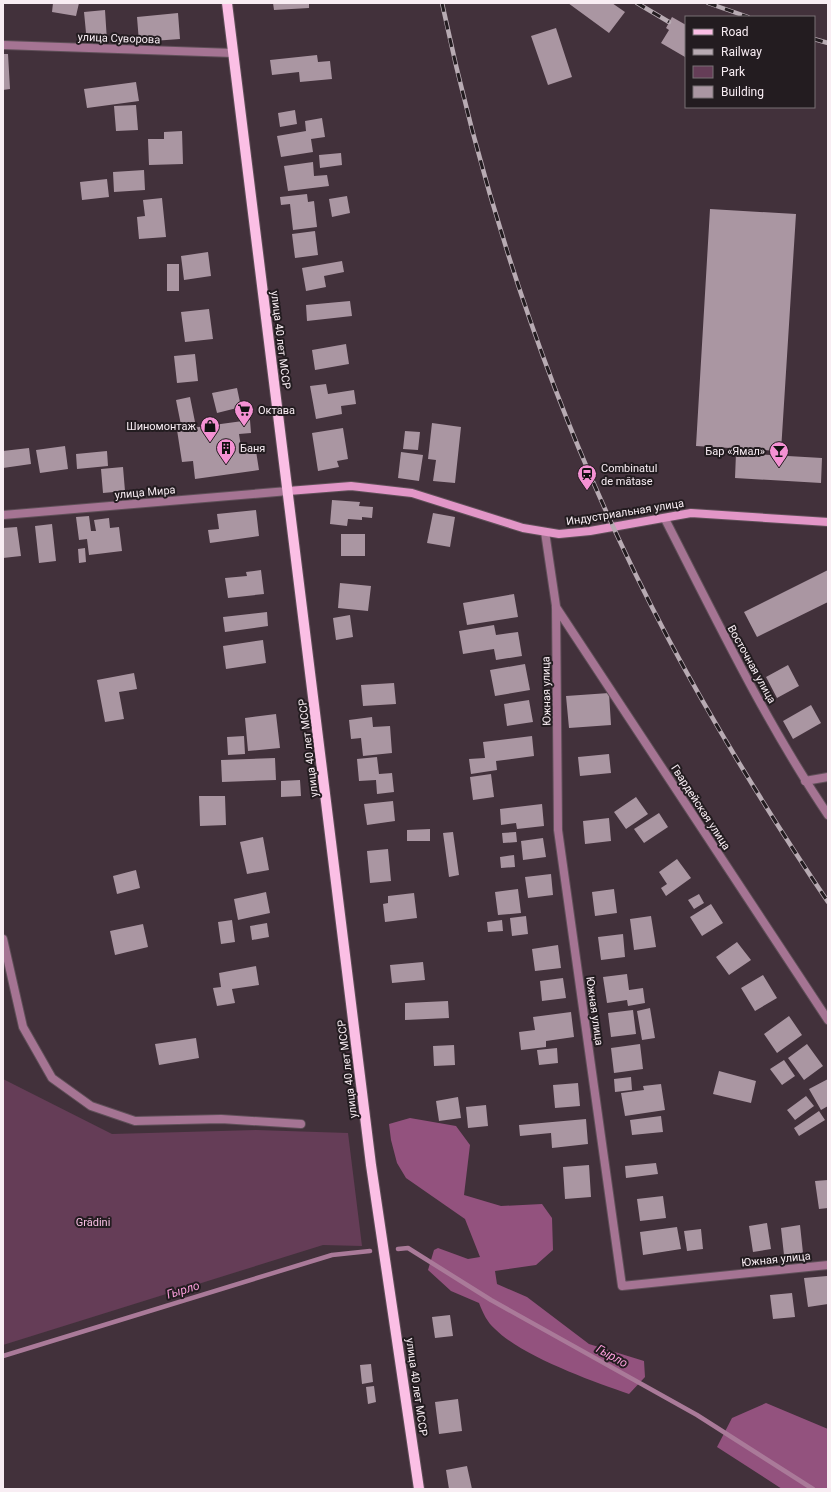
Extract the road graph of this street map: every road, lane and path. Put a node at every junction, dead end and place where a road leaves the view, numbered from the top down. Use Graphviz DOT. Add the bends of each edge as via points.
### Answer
graph roads {
  1 [pos="227,3"];
  2 [pos="3,45"];
  3 [pos="233,54"];
  4 [pos="288,491"];
  5 [pos="3,515"];
  6 [pos="665,519"];
  7 [pos="828,522"];
  8 [pos="545,532"];
  9 [pos="556,606"];
  10 [pos="828,777"];
  11 [pos="806,782"];
  12 [pos="828,815"];
  13 [pos="3,939"];
  14 [pos="828,1020"];
  15 [pos="301,1124"];
  16 [pos="828,1265"];
  17 [pos="419,1489"];
  1 -- 3 [label="main road, улица 40 лет МССР"];
  2 -- 3 [label="street, улица Суворова"];
  3 -- 4 [label="main road, улица 40 лет МССР"];
  4 -- 5 [label="street, улица Мира"];
  4 -- 8 [label="street, Индустриальная улица" via="350,486 412,493 523,528"];
  4 -- 17 [label="main road, улица 40 лет МССР" via="371,1165"];
  6 -- 7 [label="street, Индустриальная улица" via="691,513"];
  6 -- 8 [label="street, Индустриальная улица" via="574,533"];
  6 -- 11 [label="street, Восточная улица" via="735,657"];
  8 -- 9 [label="street, Южная улица"];
  9 -- 14 [label="street, Гвардейская улица"];
  9 -- 16 [label="street, Южная улица" via="558,830 622,1286"];
  10 -- 11 [label="street"];
  11 -- 12 [label="street, Восточная улица"];
  13 -- 15 [label="street" via="23,1027 52,1078 91,1106 135,1121 221,1118"];
}
